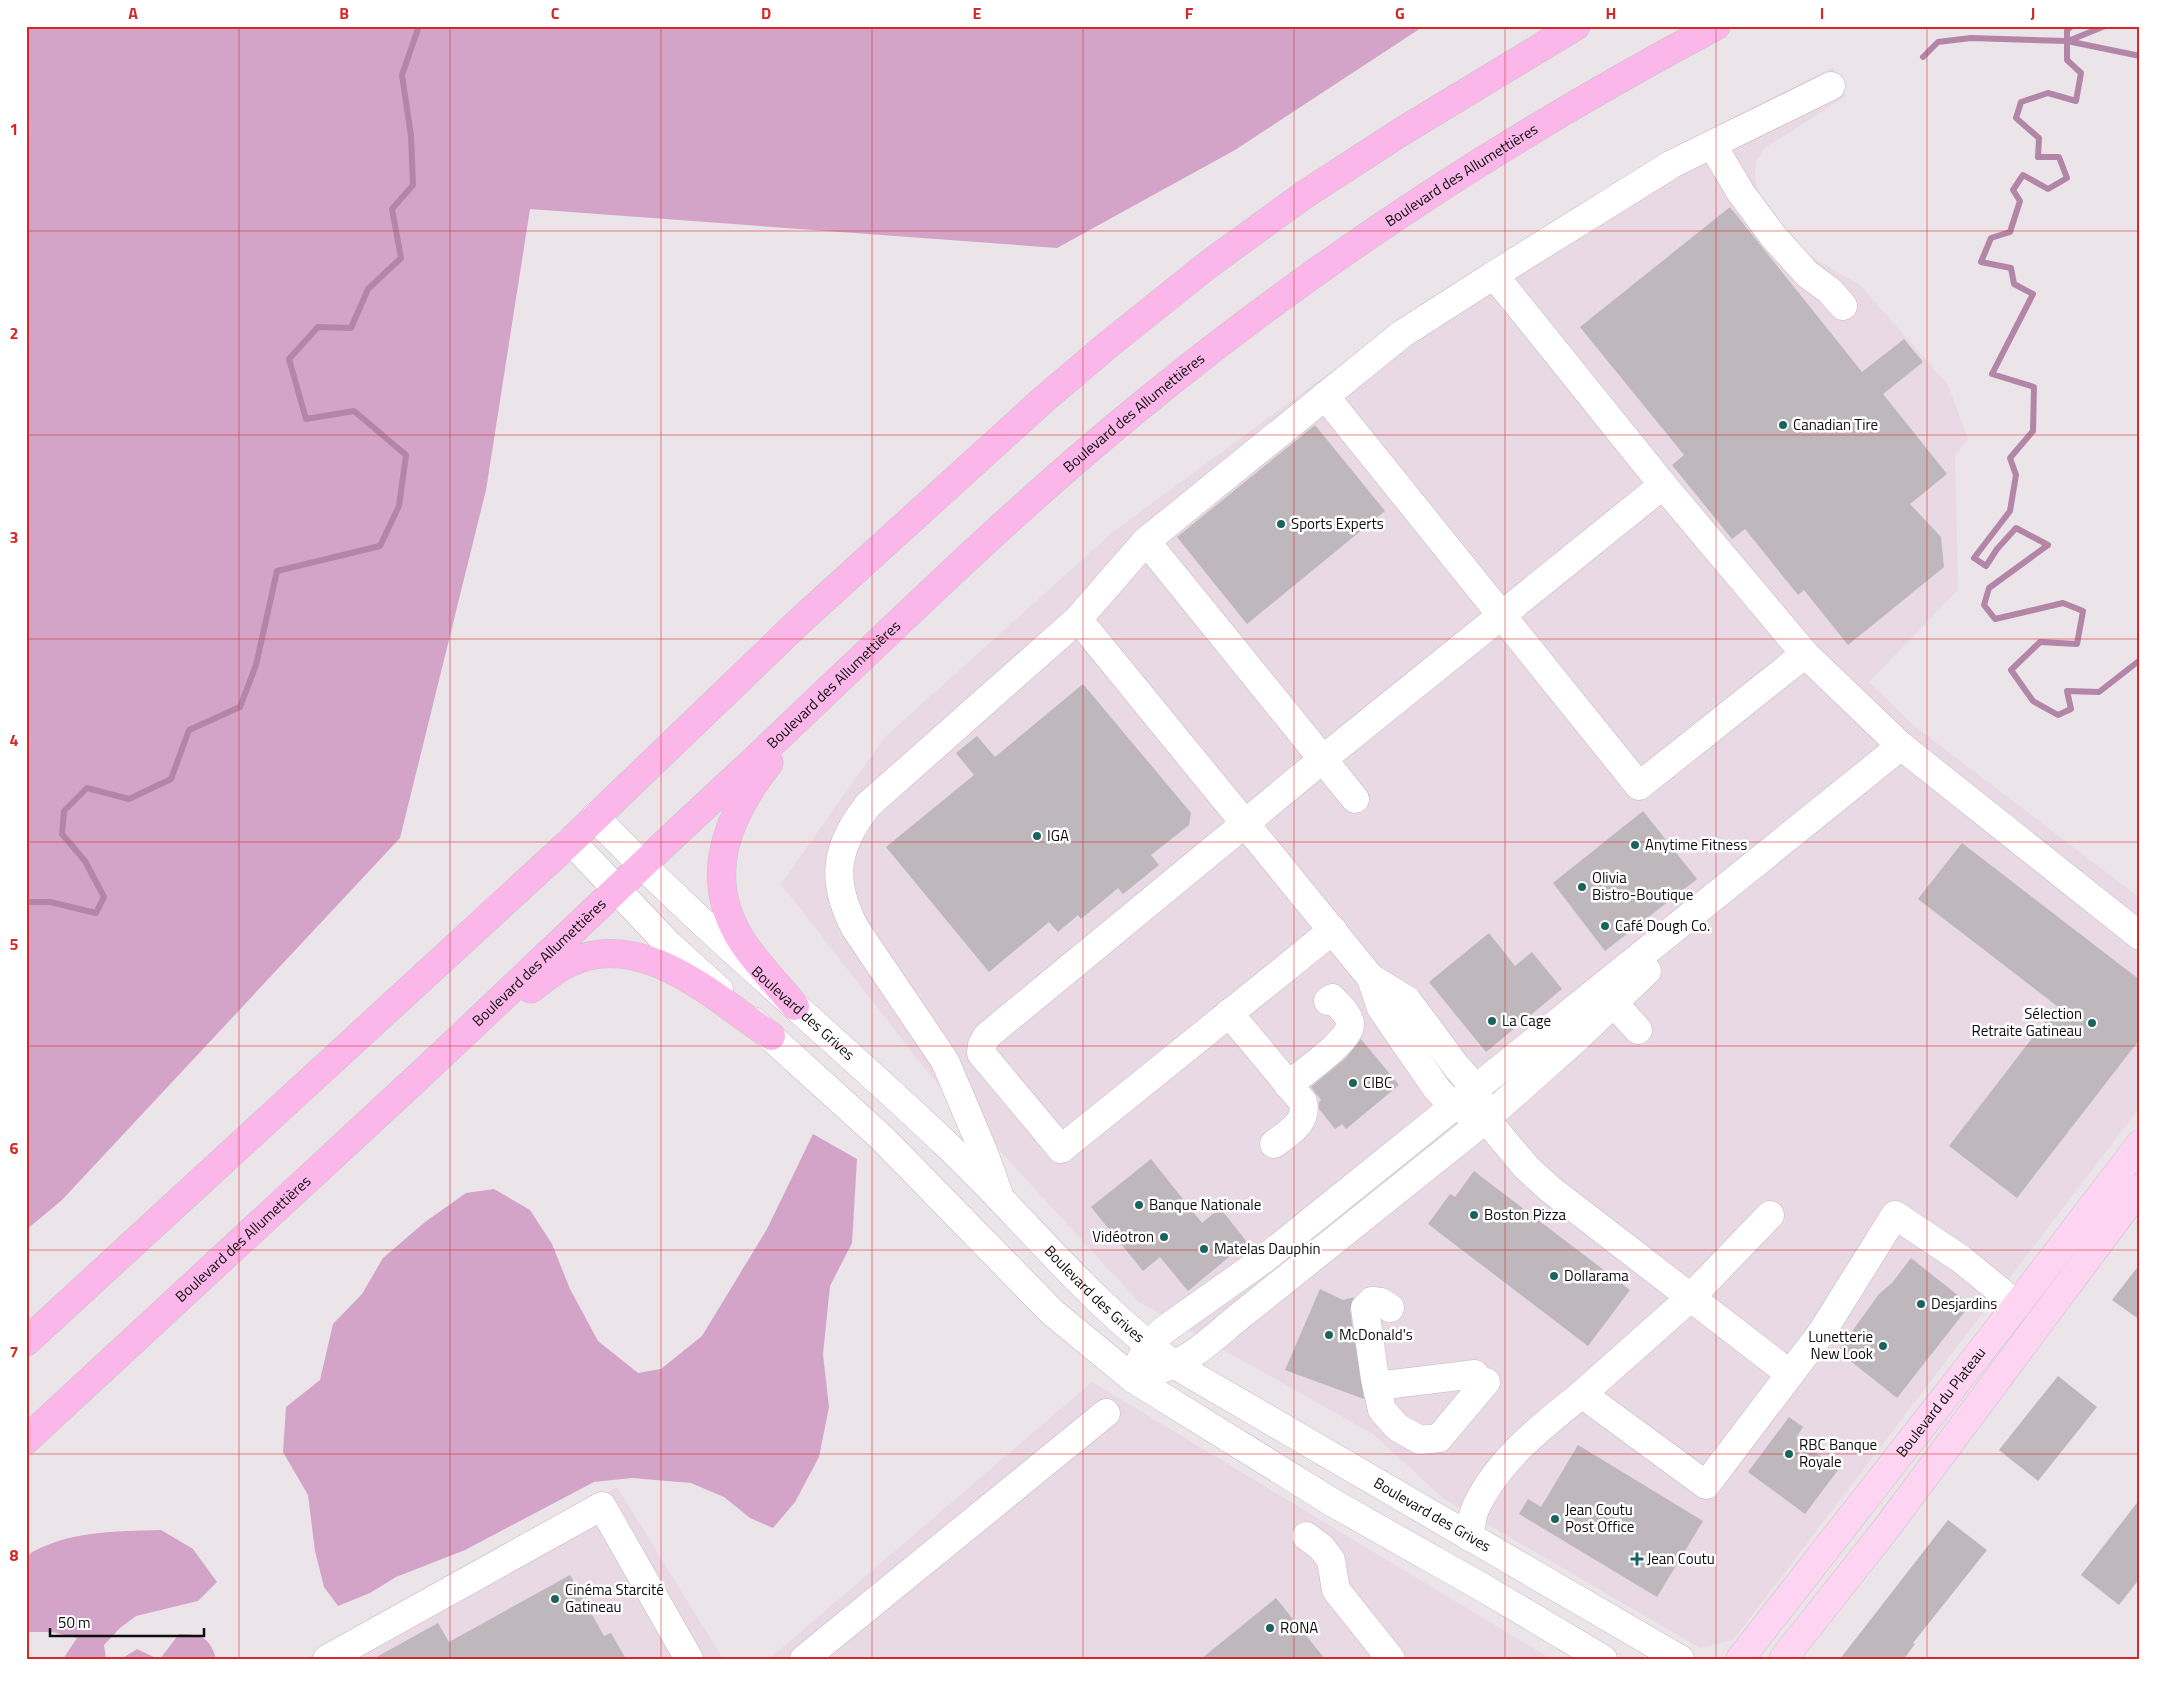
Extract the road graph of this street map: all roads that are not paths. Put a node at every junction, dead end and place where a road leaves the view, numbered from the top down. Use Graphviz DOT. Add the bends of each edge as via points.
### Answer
graph roads {
  1 [pos="1576,26"];
  2 [pos="1716,26"];
  3 [pos="1832,86"];
  4 [pos="1712,146"];
  5 [pos="1494,275"];
  6 [pos="1843,306"];
  7 [pos="1325,396"];
  8 [pos="1663,485"];
  9 [pos="1146,541"];
  10 [pos="1502,615"];
  11 [pos="1078,619"];
  12 [pos="1805,654"];
  13 [pos="818,701"];
  14 [pos="1901,746"];
  15 [pos="1323,760"];
  16 [pos="1355,799"];
  17 [pos="595,817"];
  18 [pos="1244,825"];
  19 [pos="571,840"];
  20 [pos="641,865"];
  21 [pos="616,888"];
  22 [pos="1333,930"];
  23 [pos="2140,936"];
  24 [pos="1370,978"];
  25 [pos="1607,996"];
  26 [pos="1328,1001"];
  27 [pos="795,1006"];
  28 [pos="1229,1014"];
  29 [pos="1638,1030"];
  30 [pos="771,1036"];
  31 [pos="419,1076"];
  32 [pos="1288,1084"];
  33 [pos="1475,1088"];
  34 [pos="1453,1106"];
  35 [pos="1486,1119"];
  36 [pos="1274,1144"];
  37 [pos="2140,1144"];
  38 [pos="2140,1188"];
  39 [pos="1001,1201"];
  40 [pos="1770,1215"];
  41 [pos="1690,1298"];
  42 [pos="2017,1304"];
  43 [pos="1390,1308"];
  44 [pos="26,1342"];
  45 [pos="1148,1345"];
  46 [pos="1175,1365"];
  47 [pos="1790,1374"];
  48 [pos="1132,1378"];
  49 [pos="1582,1394"];
  50 [pos="1380,1398"];
  51 [pos="1106,1412"];
  52 [pos="26,1440"];
  53 [pos="1306,1536"];
  54 [pos="1468,1537"];
  55 [pos="327,1659"];
  56 [pos="689,1659"];
  57 [pos="804,1659"];
  58 [pos="1391,1659"];
  59 [pos="1603,1659"];
  60 [pos="1680,1659"];
  61 [pos="1740,1659"];
  62 [pos="1783,1659"];
  1 -- 17 [label="highway" via="1304,195 1209,264 1116,338 802,619"];
  2 -- 13 [label="highway, Boulevard des Allumettières" via="1476,164 1302,282 1144,403 1046,486"];
  3 -- 4 [label="street"];
  4 -- 5 [label="street" via="1672,164"];
  4 -- 6 [label="street" via="1773,236 1806,274 1830,291"];
  5 -- 7 [label="street" via="1402,334"];
  5 -- 8 [label="street"];
  7 -- 9 [label="street"];
  7 -- 10 [label="street"];
  8 -- 10 [label="street"];
  8 -- 12 [label="street"];
  9 -- 11 [label="street"];
  9 -- 15 [label="street"];
  10 -- 12 [label="street" via="1639,786"];
  10 -- 15 [label="street"];
  11 -- 18 [label="street"];
  11 -- 39 [label="street" via="868,804 856,819 843,848 838,877 846,912 855,928 945,1061"];
  12 -- 14 [label="street"];
  13 -- 20 [label="highway, Boulevard des Allumettières"];
  13 -- 27 [label="highway" via="740,804 723,851 722,896 728,913 740,938"];
  14 -- 23 [label="street"];
  14 -- 25 [label="street" via="1723,890 1681,939"];
  15 -- 16 [label="street"];
  15 -- 18 [label="street"];
  17 -- 19 [label="highway"];
  17 -- 20 [label="street, Boulevard des Grives"];
  18 -- 22 [label="street"];
  18 -- 28 [label="street" via="987,1036 982,1053 1061,1149"];
  19 -- 21 [label="street"];
  19 -- 44 [label="highway"];
  20 -- 21 [label="highway, Boulevard des Allumettières"];
  20 -- 27 [label="street, Boulevard des Grives"];
  21 -- 30 [label="street" via="670,945"];
  21 -- 31 [label="highway, Boulevard des Allumettières"];
  22 -- 24 [label="street"];
  22 -- 28 [label="street"];
  24 -- 33 [label="street" via="1407,1000"];
  24 -- 34 [label="street" via="1389,1021 1437,1089"];
  25 -- 29 [label="street"];
  25 -- 33 [label="street"];
  25 -- 35 [label="street" via="1578,1038"];
  26 -- 32 [label="street" via="1332,998 1347,1016 1350,1029 1336,1046"];
  27 -- 39 [label="street, Boulevard des Grives" via="892,1093"];
  28 -- 32 [label="street"];
  30 -- 31 [label="highway" via="666,966 626,954 605,953 586,956 558,969"];
  30 -- 48 [label="street" via="882,1138 1052,1312"];
  31 -- 52 [label="highway, Boulevard des Allumettières"];
  32 -- 36 [label="street" via="1303,1102 1303,1117"];
  33 -- 34 [label="street"];
  33 -- 35 [label="street"];
  34 -- 35 [label="street"];
  34 -- 45 [label="street" via="1264,1259 1211,1295"];
  35 -- 41 [label="street" via="1526,1167 1550,1189"];
  35 -- 46 [label="street" via="1195,1354"];
  37 -- 42 [label="main road, Boulevard du Plateau"];
  38 -- 62 [label="main road, Boulevard du Plateau" via="1885,1530"];
  39 -- 45 [label="street, Boulevard des Grives" via="1083,1286"];
  40 -- 41 [label="street"];
  41 -- 47 [label="street"];
  41 -- 49 [label="street"];
  42 -- 47 [label="street" via="1960,1259 1895,1215 1822,1332"];
  42 -- 61 [label="main road, Boulevard du Plateau"];
  43 -- 50 [label="street" via="1372,1301 1365,1308"];
  45 -- 46 [label="street, Boulevard des Grives"];
  45 -- 48 [label="street"];
  46 -- 48 [label="street"];
  46 -- 54 [label="street, Boulevard des Grives"];
  47 -- 49 [label="street" via="1706,1485"];
  48 -- 59 [label="street" via="1335,1504"];
  49 -- 54 [label="street" via="1530,1436 1511,1456 1475,1508"];
  50 -- 50 [label="street" via="1481,1378 1457,1419 1439,1438 1420,1440 1397,1427"];
  51 -- 57 [label="street"];
  53 -- 58 [label="street" via="1331,1560 1336,1590"];
  54 -- 60 [label="street, Boulevard des Grives"];
  55 -- 56 [label="street" via="602,1506"];
}
